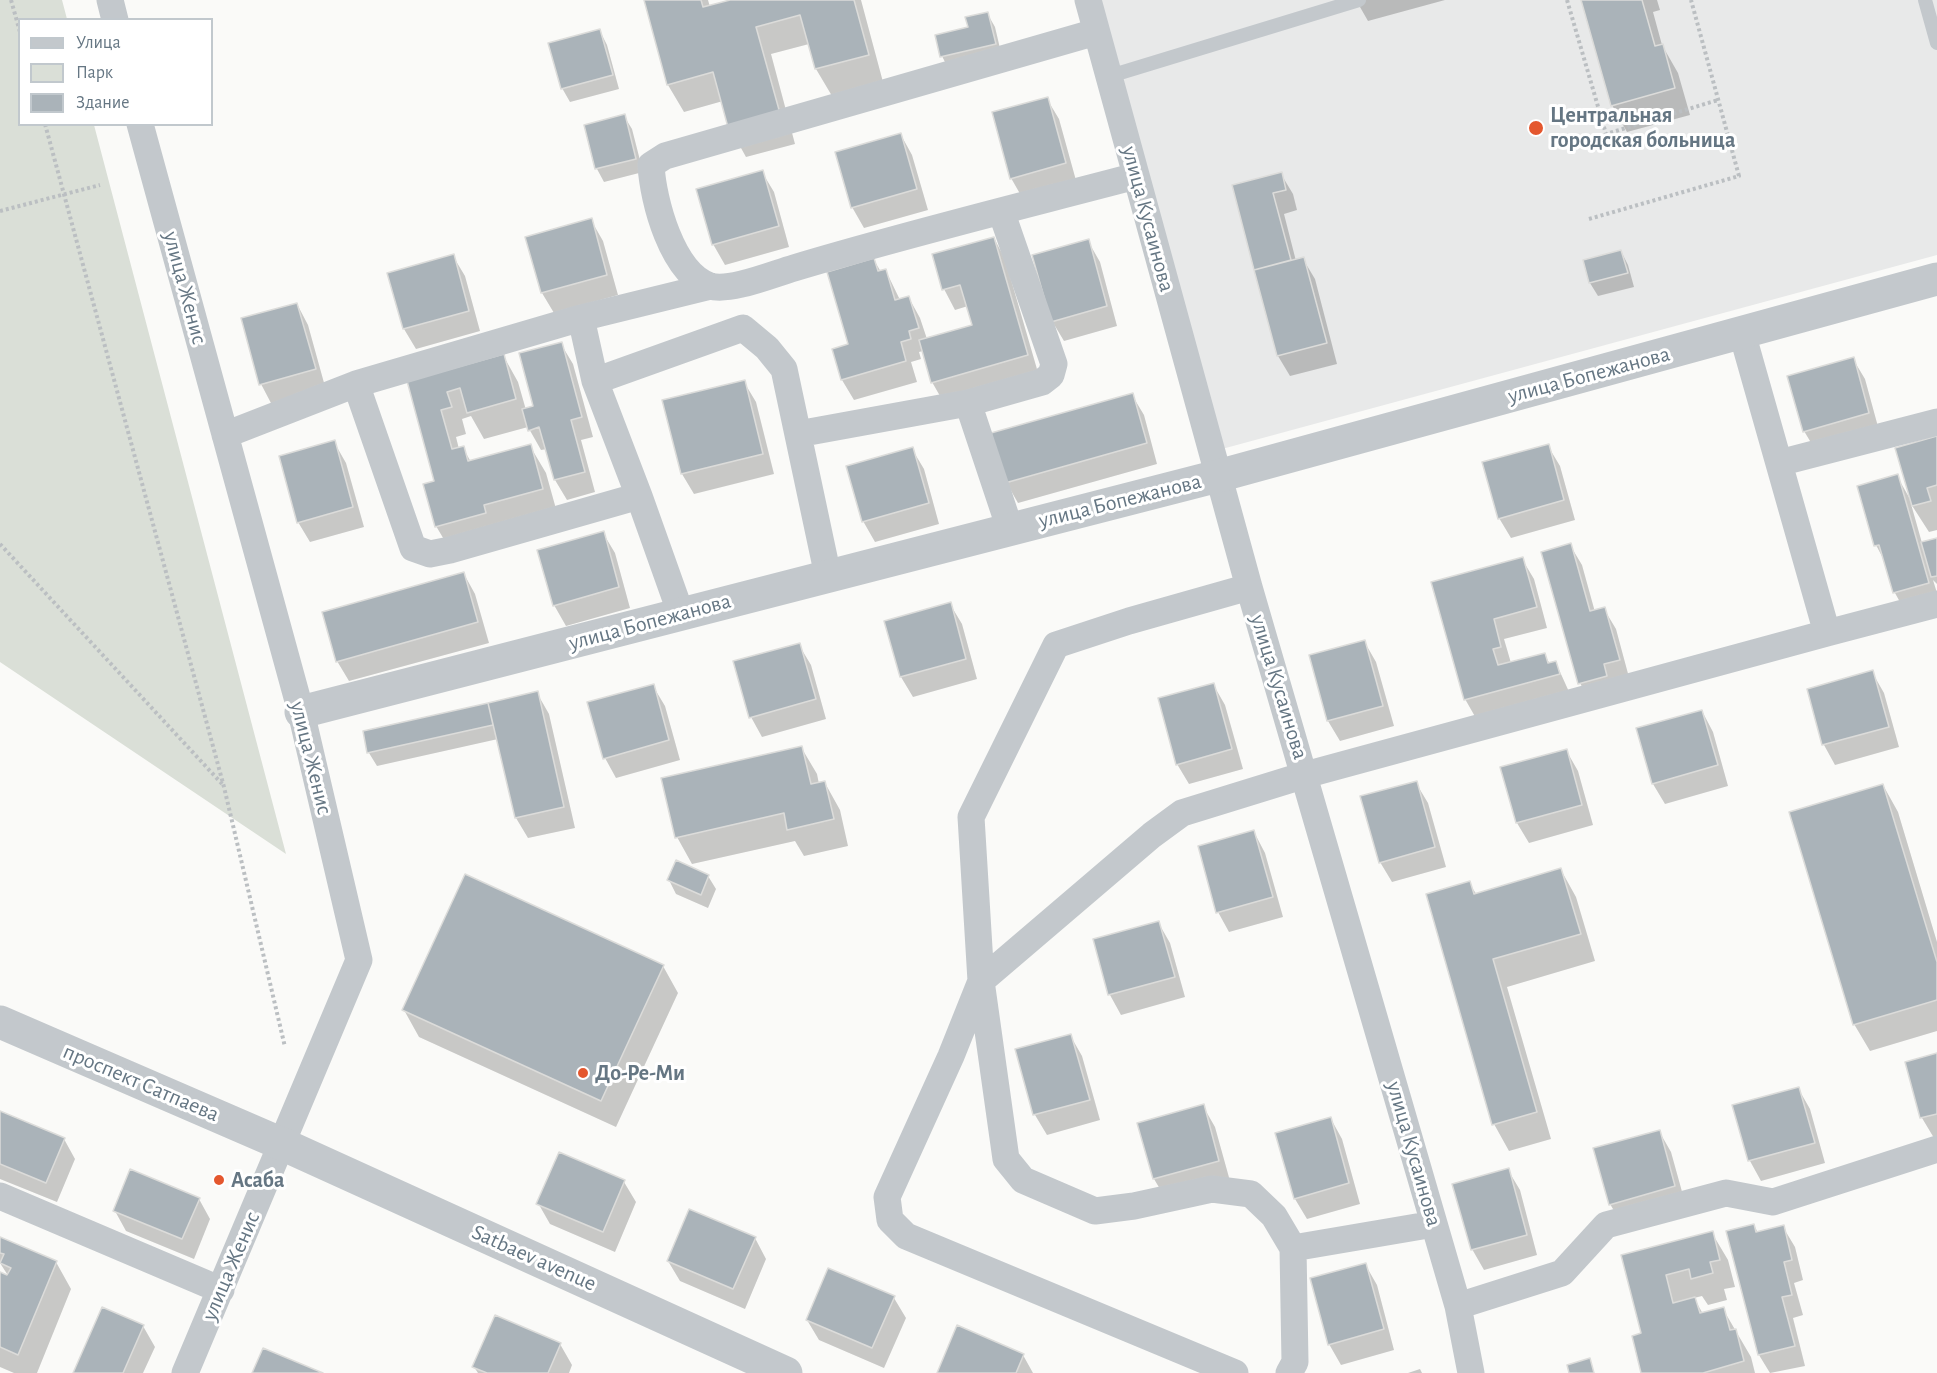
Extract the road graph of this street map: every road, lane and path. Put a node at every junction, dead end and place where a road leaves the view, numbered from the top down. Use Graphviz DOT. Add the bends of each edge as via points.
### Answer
graph roads {
  1 [pos="11,0"];
  2 [pos="110,0"];
  3 [pos="1088,0"];
  4 [pos="1359,0"];
  5 [pos="1567,0"];
  6 [pos="1691,0"];
  7 [pos="1925,0"];
  8 [pos="1316,5"];
  9 [pos="114,18"];
  10 [pos="18,25"];
  11 [pos="1096,32"];
  12 [pos="1937,42"];
  13 [pos="1110,76"];
  14 [pos="1718,100"];
  15 [pos="46,126"];
  16 [pos="141,126"];
  17 [pos="1136,176"];
  18 [pos="100,184"];
  19 [pos="63,194"];
  20 [pos="0,211"];
  21 [pos="1001,211"];
  22 [pos="1588,219"];
  23 [pos="1937,279"];
  24 [pos="711,286"];
  25 [pos="581,318"];
  26 [pos="1742,333"];
  27 [pos="595,381"];
  28 [pos="356,384"];
  29 [pos="968,403"];
  30 [pos="1937,422"];
  31 [pos="798,434"];
  32 [pos="225,435"];
  33 [pos="1779,463"];
  34 [pos="1218,476"];
  35 [pos="639,496"];
  36 [pos="1010,530"];
  37 [pos="0,544"];
  38 [pos="828,576"];
  39 [pos="1249,587"];
  40 [pos="1937,604"];
  41 [pos="681,614"];
  42 [pos="1827,633"];
  43 [pos="301,712"];
  44 [pos="1305,775"];
  45 [pos="224,787"];
  46 [pos="981,981"];
  47 [pos="0,1022"];
  48 [pos="285,1047"];
  49 [pos="282,1144"];
  50 [pos="1937,1149"];
  51 [pos="0,1196"];
  52 [pos="1434,1224"];
  53 [pos="1293,1248"];
  54 [pos="221,1290"];
  55 [pos="1458,1306"];
  56 [pos="186,1373"];
  57 [pos="786,1373"];
  58 [pos="1235,1373"];
  59 [pos="1289,1373"];
  60 [pos="1471,1373"];
  1 -- 10 [label="path"];
  2 -- 9 [label="street"];
  3 -- 11 [label="street, улица Кусаинова"];
  4 -- 8 [label="lane"];
  5 -- 14 [label="path" via="1606,134"];
  6 -- 14 [label="path"];
  7 -- 12 [label="lane"];
  8 -- 13 [label="lane"];
  11 -- 13 [label="street, улица Кусаинова"];
  11 -- 24 [label="street" via="664,156 651,165 652,180 673,249 689,274"];
  13 -- 17 [label="street, улица Кусаинова"];
  14 -- 22 [label="path" via="1739,176"];
  15 -- 19 [label="path"];
  16 -- 32 [label="street, улица Женис"];
  17 -- 21 [label="street"];
  17 -- 34 [label="street, улица Кусаинова"];
  18 -- 19 [label="path"];
  19 -- 20 [label="path"];
  19 -- 45 [label="path"];
  21 -- 24 [label="street" via="740,284"];
  21 -- 29 [label="street" via="1054,364 1051,375 1042,382"];
  23 -- 26 [label="street, улица Бопежанова"];
  24 -- 25 [label="street"];
  25 -- 27 [label="street"];
  25 -- 28 [label="street"];
  26 -- 33 [label="street"];
  26 -- 34 [label="street, улица Бопежанова"];
  27 -- 31 [label="street" via="743,328 784,369"];
  27 -- 35 [label="street"];
  28 -- 32 [label="street"];
  28 -- 35 [label="street" via="413,548 430,554 450,550"];
  29 -- 31 [label="street"];
  29 -- 36 [label="street"];
  30 -- 33 [label="street"];
  31 -- 38 [label="street"];
  32 -- 43 [label="street, улица Женис"];
  33 -- 42 [label="street"];
  34 -- 36 [label="street, улица Бопежанова"];
  34 -- 39 [label="street, улица Кусаинова"];
  35 -- 41 [label="street"];
  36 -- 38 [label="street, улица Бопежанова"];
  37 -- 45 [label="path"];
  38 -- 41 [label="street, улица Бопежанова"];
  39 -- 44 [label="street, улица Кусаинова"];
  39 -- 46 [label="street" via="1056,645 971,817"];
  40 -- 42 [label="street"];
  41 -- 43 [label="street, улица Бопежанова"];
  42 -- 44 [label="street"];
  43 -- 49 [label="street, улица Женис" via="359,960"];
  44 -- 46 [label="street" via="1182,813"];
  44 -- 52 [label="street, улица Кусаинова"];
  45 -- 48 [label="path"];
  46 -- 53 [label="street" via="1006,1159 1023,1180 1095,1211 1212,1189 1251,1194 1274,1216"];
  46 -- 58 [label="street" via="887,1197 890,1220 906,1236"];
  47 -- 49 [label="street, проспект Сатпаева"];
  49 -- 54 [label="street, улица Женис"];
  49 -- 57 [label="street, Satbaev avenue"];
  50 -- 55 [label="street" via="1773,1202 1726,1193 1606,1225 1562,1273"];
  51 -- 54 [label="street"];
  52 -- 53 [label="street"];
  52 -- 55 [label="street, улица Кусаинова"];
  53 -- 59 [label="street" via="1295,1362"];
  54 -- 56 [label="street, улица Женис"];
  55 -- 60 [label="street, улица Кусаинова"];
}
